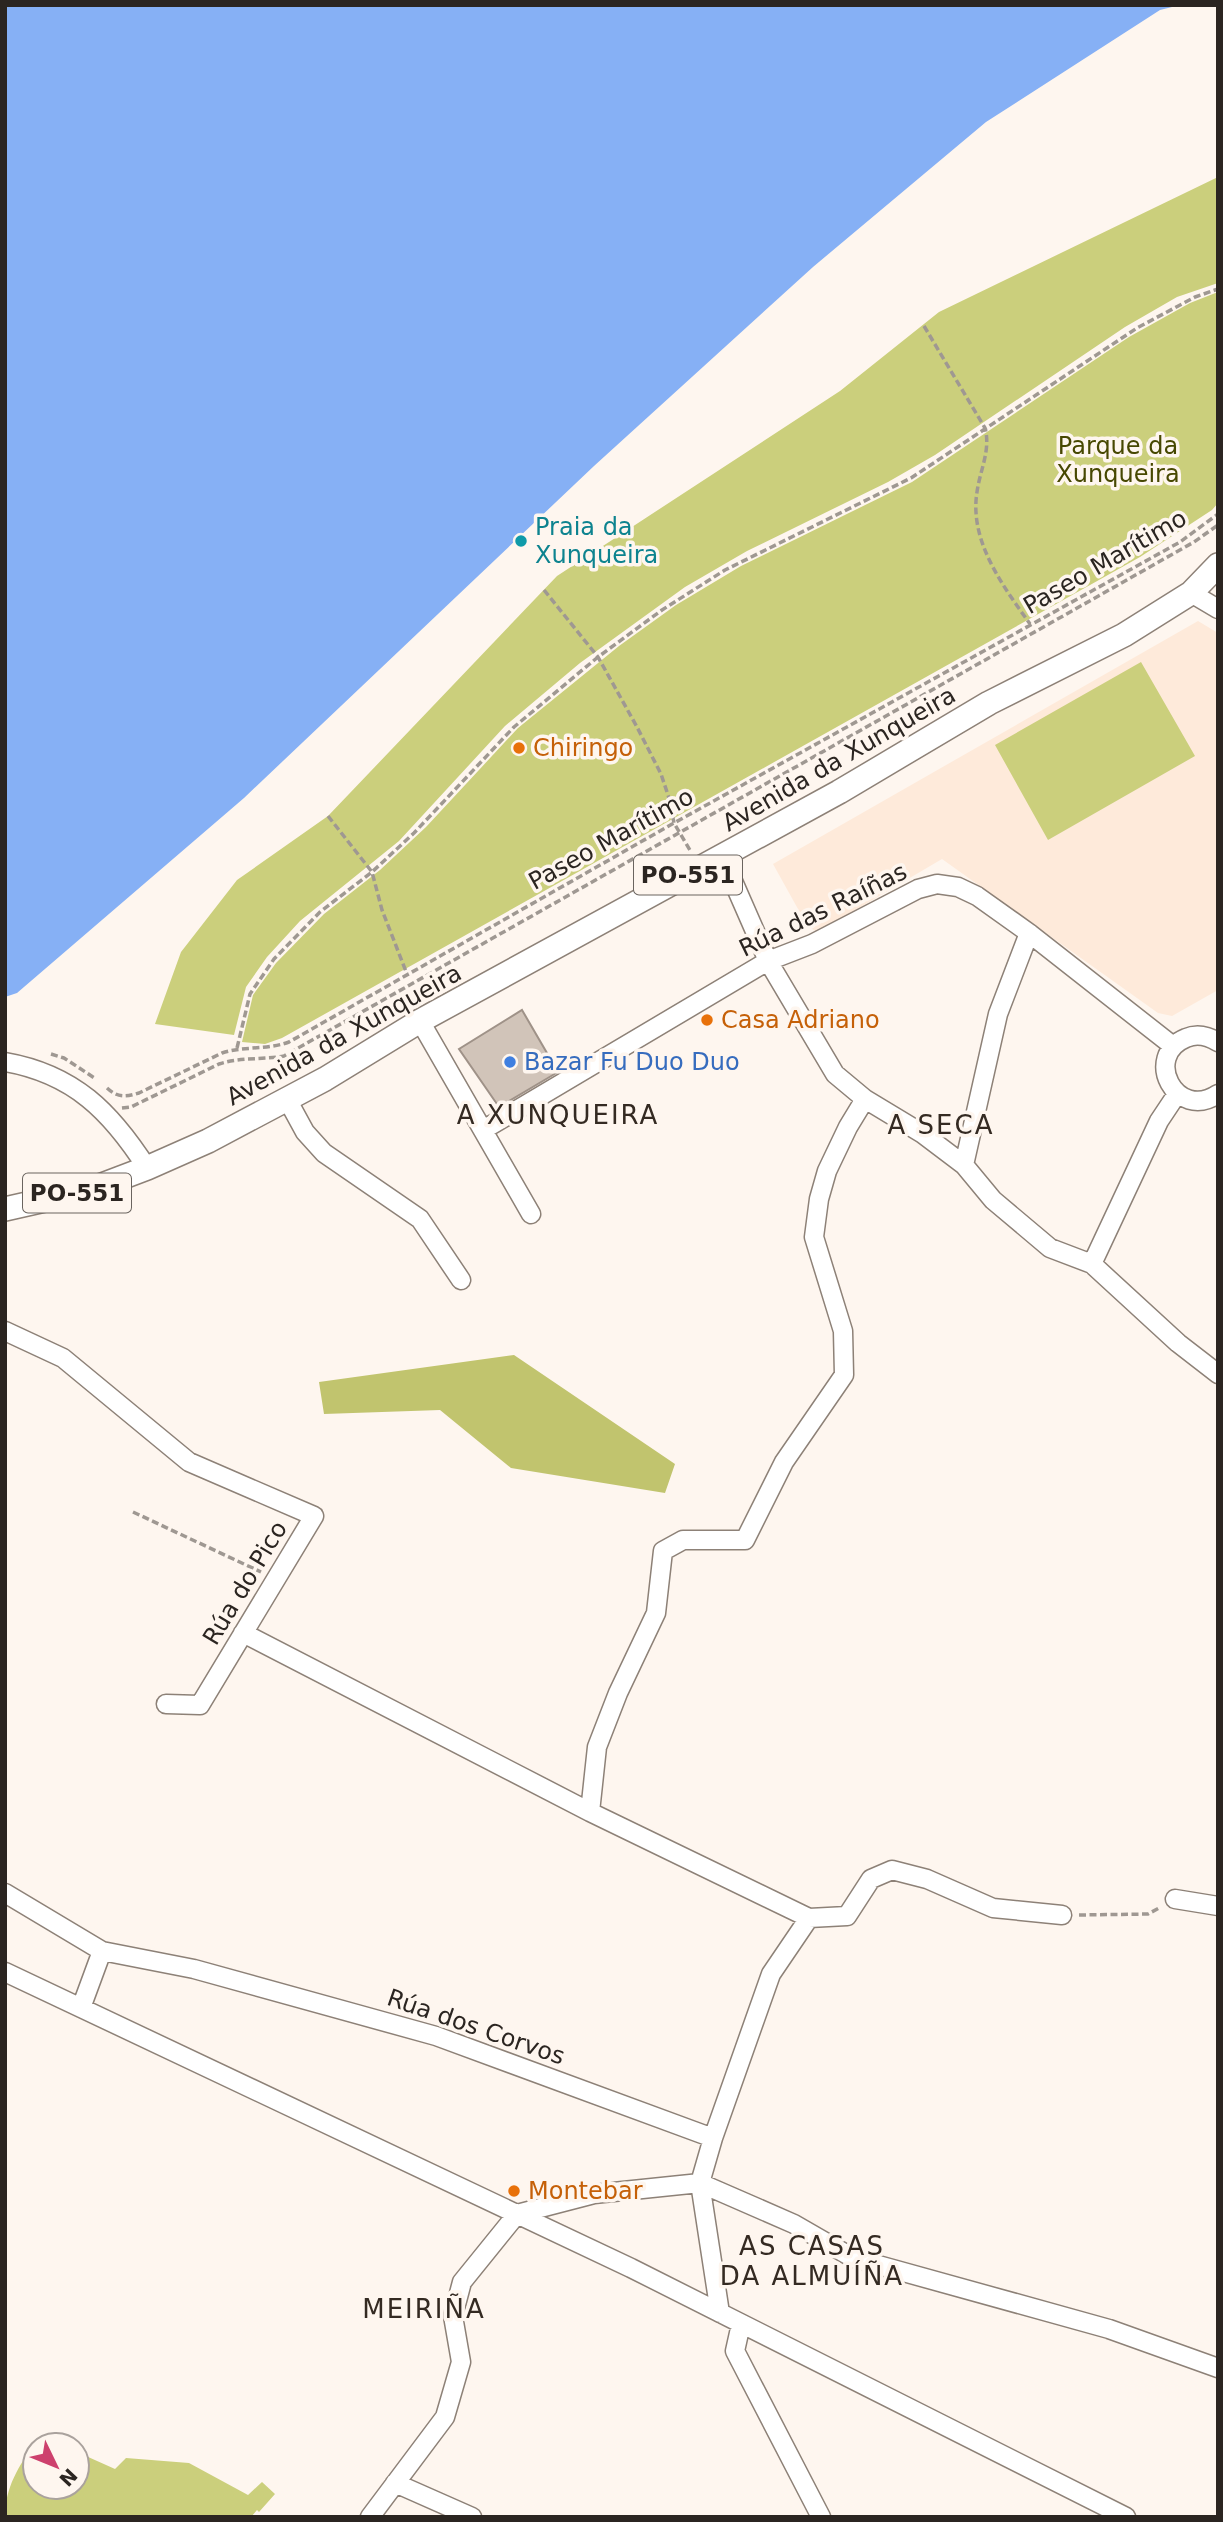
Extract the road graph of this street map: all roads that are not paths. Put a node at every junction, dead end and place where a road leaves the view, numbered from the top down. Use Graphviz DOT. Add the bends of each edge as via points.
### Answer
graph roads {
  1 [pos="1218,565"];
  2 [pos="1191,593"];
  3 [pos="1218,609"];
  4 [pos="722,856"];
  5 [pos="1028,933"];
  6 [pos="768,961"];
  7 [pos="420,1021"];
  8 [pos="1214,1037"];
  9 [pos="1173,1046"];
  10 [pos="5,1062"];
  11 [pos="1177,1094"];
  12 [pos="1218,1094"];
  13 [pos="865,1098"];
  14 [pos="287,1099"];
  15 [pos="483,1130"];
  16 [pos="151,1161"];
  17 [pos="964,1165"];
  18 [pos="5,1209"];
  19 [pos="531,1214"];
  20 [pos="1092,1264"];
  21 [pos="461,1280"];
  22 [pos="5,1331"];
  23 [pos="1218,1374"];
  24 [pos="243,1633"];
  25 [pos="166,1704"];
  26 [pos="590,1812"];
  27 [pos="5,1893"];
  28 [pos="1175,1899"];
  29 [pos="1218,1906"];
  30 [pos="1062,1915"];
  31 [pos="808,1918"];
  32 [pos="102,1951"];
  33 [pos="5,1972"];
  34 [pos="81,2008"];
  35 [pos="713,2138"];
  36 [pos="700,2183"];
  37 [pos="517,2214"];
  38 [pos="720,2313"];
  39 [pos="741,2324"];
  40 [pos="1218,2368"];
  41 [pos="395,2483"];
  42 [pos="370,2517"];
  43 [pos="472,2517"];
  44 [pos="821,2517"];
  45 [pos="1126,2517"];
  1 -- 2 [label="main road, Avenida da Xunqueira / PO-551"];
  2 -- 3 [label="street"];
  2 -- 4 [label="main road, Avenida da Xunqueira / PO-551" via="1124,635 991,702"];
  4 -- 6 [label="street"];
  4 -- 7 [label="main road, Avenida da Xunqueira / PO-551"];
  5 -- 6 [label="street, Rúa das Raíñas" via="977,896 937,884"];
  5 -- 9 [label="street, Rúa das Raíñas"];
  5 -- 17 [label="street" via="998,1014"];
  6 -- 13 [label="street" via="835,1074"];
  6 -- 15 [label="street, Rúa das Raíñas"];
  7 -- 14 [label="main road, Avenida da Xunqueira / PO-551"];
  7 -- 15 [label="street"];
  8 -- 9 [label="street" via="1194,1035"];
  9 -- 11 [label="street" via="1165,1066"];
  10 -- 16 [label="street" via="82,1091"];
  11 -- 12 [label="street" via="1194,1101"];
  11 -- 20 [label="street" via="1159,1121"];
  13 -- 17 [label="street"];
  13 -- 26 [label="street" via="827,1171 814,1237 843,1331 844,1375 784,1462 745,1540 683,1540 663,1551 656,1613 597,1747"];
  14 -- 16 [label="main road, Avenida da Xunqueira / PO-551" via="208,1141"];
  14 -- 21 [label="street" via="305,1132 324,1153 420,1219"];
  15 -- 19 [label="street"];
  16 -- 18 [label="main road, PO-551" via="89,1190"];
  17 -- 20 [label="street" via="993,1200 1051,1248"];
  20 -- 23 [label="street"];
  22 -- 24 [label="street, Rúa do Pico" via="63,1358 188,1462 314,1516"];
  24 -- 25 [label="street, Rúa do Pico" via="200,1705"];
  24 -- 26 [label="street"];
  26 -- 31 [label="street"];
  27 -- 32 [label="street, Rúa dos Corvos"];
  28 -- 29 [label="street"];
  30 -- 31 [label="street" via="993,1908 892,1870 871,1879 848,1916"];
  31 -- 35 [label="street" via="771,1974"];
  32 -- 34 [label="street"];
  32 -- 35 [label="street, Rúa dos Corvos" via="194,1969 436,2035"];
  33 -- 34 [label="street"];
  34 -- 37 [label="street"];
  35 -- 36 [label="street"];
  36 -- 37 [label="street" via="594,2194"];
  36 -- 38 [label="street"];
  36 -- 40 [label="street" via="794,2224 853,2258 1109,2329"];
  37 -- 38 [label="street"];
  37 -- 41 [label="street" via="462,2282 453,2316 461,2362 445,2417"];
  38 -- 39 [label="street"];
  39 -- 44 [label="street" via="735,2351"];
  39 -- 45 [label="street"];
  41 -- 42 [label="street"];
  41 -- 43 [label="street"];
}
